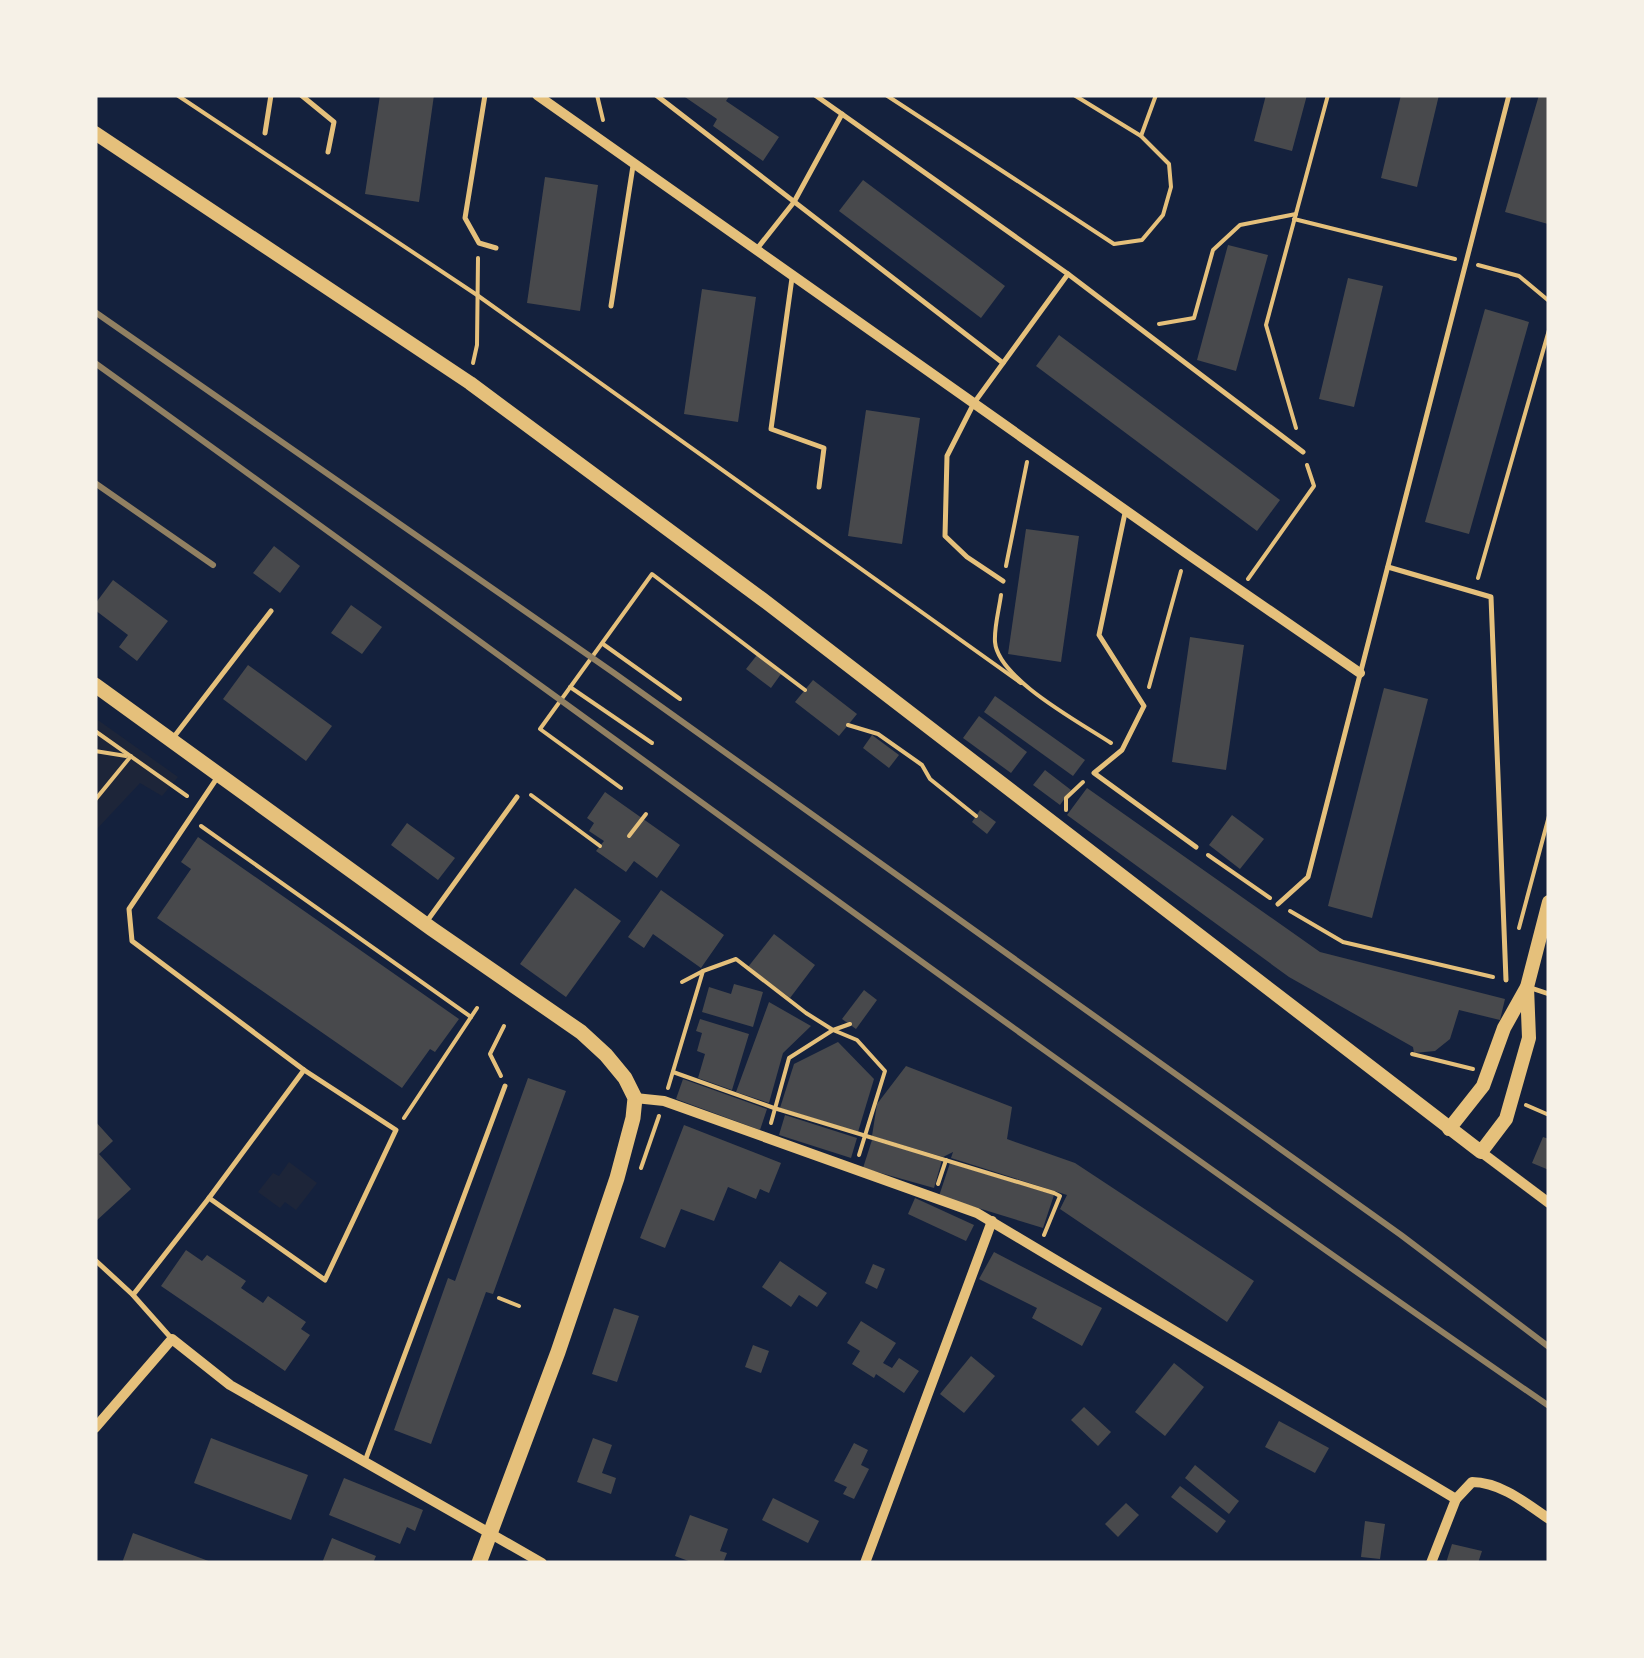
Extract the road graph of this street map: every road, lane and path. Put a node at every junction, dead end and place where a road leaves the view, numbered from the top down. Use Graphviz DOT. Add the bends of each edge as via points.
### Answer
graph roads {
  1 [pos="176,95"];
  2 [pos="272,95"];
  3 [pos="301,95"];
  4 [pos="484,95"];
  5 [pos="538,95"];
  6 [pos="656,95"];
  7 [pos="815,95"];
  8 [pos="886,95"];
  9 [pos="1074,95"];
  10 [pos="1156,95"];
  11 [pos="1328,95"];
  12 [pos="1509,95"];
  13 [pos="842,114"];
  14 [pos="95,133"];
  15 [pos="266,133"];
  16 [pos="1141,136"];
  17 [pos="328,152"];
  18 [pos="634,163"];
  19 [pos="794,202"];
  20 [pos="1295,217"];
  21 [pos="478,244"];
  22 [pos="496,248"];
  23 [pos="756,250"];
  24 [pos="1466,262"];
  25 [pos="1068,274"];
  26 [pos="792,275"];
  27 [pos="478,295"];
  28 [pos="1549,300"];
  29 [pos="611,306"];
  30 [pos="1139,328"];
  31 [pos="1549,330"];
  32 [pos="1003,362"];
  33 [pos="470,383"];
  34 [pos="974,403"];
  35 [pos="1030,443"];
  36 [pos="1303,452"];
  37 [pos="819,487"];
  38 [pos="1126,510"];
  39 [pos="1186,553"];
  40 [pos="1388,567"];
  41 [pos="1003,581"];
  42 [pos="1240,590"];
  43 [pos="1474,592"];
  44 [pos="272,611"];
  45 [pos="601,643"];
  46 [pos="1360,673"];
  47 [pos="1021,684"];
  48 [pos="95,685"];
  49 [pos="570,686"];
  50 [pos="805,690"];
  51 [pos="680,698"];
  52 [pos="1144,706"];
  53 [pos="848,725"];
  54 [pos="95,731"];
  55 [pos="171,740"];
  56 [pos="652,743"];
  57 [pos="1122,750"];
  58 [pos="95,751"];
  59 [pos="131,756"];
  60 [pos="1094,773"];
  61 [pos="219,775"];
  62 [pos="621,788"];
  63 [pos="517,798"];
  64 [pos="95,800"];
  65 [pos="199,804"];
  66 [pos="646,814"];
  67 [pos="1066,815"];
  68 [pos="976,816"];
  69 [pos="190,818"];
  70 [pos="629,836"];
  71 [pos="600,846"];
  72 [pos="1196,847"];
  73 [pos="1549,902"];
  74 [pos="1278,904"];
  75 [pos="425,923"];
  76 [pos="703,970"];
  77 [pos="1506,980"];
  78 [pos="682,982"];
  79 [pos="1526,987"];
  80 [pos="1549,994"];
  81 [pos="477,1008"];
  82 [pos="471,1017"];
  83 [pos="850,1024"];
  84 [pos="504,1026"];
  85 [pos="833,1030"];
  86 [pos="304,1070"];
  87 [pos="673,1072"];
  88 [pos="505,1086"];
  89 [pos="635,1098"];
  90 [pos="664,1101"];
  91 [pos="774,1108"];
  92 [pos="1449,1129"];
  93 [pos="396,1130"];
  94 [pos="865,1136"];
  95 [pos="768,1138"];
  96 [pos="1481,1152"];
  97 [pos="946,1160"];
  98 [pos="934,1196"];
  99 [pos="209,1198"];
  100 [pos="1549,1203"];
  101 [pos="992,1221"];
  102 [pos="1038,1248"];
  103 [pos="95,1260"];
  104 [pos="132,1294"];
  105 [pos="498,1298"];
  106 [pos="519,1306"];
  107 [pos="172,1339"];
  108 [pos="95,1428"];
  109 [pos="365,1461"];
  110 [pos="1456,1499"];
  111 [pos="1549,1518"];
  112 [pos="490,1532"];
  113 [pos="479,1563"];
  114 [pos="542,1563"];
  115 [pos="865,1563"];
  116 [pos="1430,1563"];
  1 -- 27 [label="path"];
  2 -- 15 [label="lane"];
  3 -- 17 [label="lane" via="334,122"];
  4 -- 21 [label="lane" via="464,218"];
  5 -- 18 [label="street"];
  6 -- 19 [label="lane"];
  7 -- 13 [label="lane"];
  8 -- 16 [label="path" via="1114,244 1142,240 1163,215 1171,187 1169,164"];
  9 -- 16 [label="path"];
  10 -- 16 [label="path"];
  11 -- 20 [label="path"];
  12 -- 24 [label="lane"];
  13 -- 19 [label="lane"];
  13 -- 25 [label="lane"];
  14 -- 33 [label="street"];
  18 -- 23 [label="street"];
  18 -- 29 [label="lane"];
  19 -- 23 [label="lane"];
  19 -- 32 [label="lane"];
  20 -- 24 [label="path"];
  20 -- 30 [label="path" via="1240,224 1213,250 1194,318"];
  20 -- 36 [label="path" via="1266,325"];
  21 -- 22 [label="lane"];
  21 -- 27 [label="path"];
  23 -- 26 [label="street"];
  24 -- 28 [label="path" via="1519,276"];
  24 -- 40 [label="lane"];
  25 -- 30 [label="lane"];
  25 -- 32 [label="lane"];
  26 -- 34 [label="street"];
  26 -- 37 [label="lane" via="771,430 824,448"];
  27 -- 33 [label="path"];
  27 -- 47 [label="path"];
  30 -- 36 [label="lane"];
  31 -- 43 [label="path"];
  32 -- 34 [label="lane"];
  33 -- 92 [label="street" via="762,599"];
  34 -- 35 [label="street"];
  34 -- 41 [label="lane" via="947,456 945,536"];
  35 -- 38 [label="street"];
  35 -- 41 [label="path"];
  36 -- 42 [label="path" via="1314,486"];
  38 -- 39 [label="street"];
  38 -- 52 [label="lane" via="1099,635"];
  39 -- 42 [label="street"];
  39 -- 52 [label="path"];
  40 -- 43 [label="lane"];
  40 -- 46 [label="lane"];
  41 -- 47 [label="path" via="995,642 1000,660"];
  42 -- 46 [label="street"];
  43 -- 77 [label="lane" via="1491,597"];
  44 -- 55 [label="lane"];
  45 -- 49 [label="path"];
  45 -- 50 [label="path" via="652,574"];
  45 -- 51 [label="path"];
  46 -- 74 [label="lane" via="1308,877"];
  47 -- 57 [label="path"];
  48 -- 55 [label="main road"];
  49 -- 56 [label="path"];
  49 -- 62 [label="path" via="540,728"];
  52 -- 57 [label="lane"];
  53 -- 68 [label="path" via="878,734 922,765"];
  54 -- 59 [label="path"];
  55 -- 61 [label="main road"];
  57 -- 60 [label="lane"];
  58 -- 59 [label="path"];
  59 -- 64 [label="path"];
  59 -- 65 [label="path"];
  60 -- 67 [label="path" via="1066,798"];
  60 -- 72 [label="lane"];
  61 -- 65 [label="lane"];
  61 -- 75 [label="main road"];
  63 -- 71 [label="path" via="523,790"];
  63 -- 75 [label="lane"];
  65 -- 69 [label="lane"];
  66 -- 70 [label="path"];
  69 -- 82 [label="path"];
  69 -- 86 [label="lane" via="129,910 132,941"];
  72 -- 74 [label="path"];
  73 -- 79 [label="street"];
  74 -- 77 [label="path" via="1343,942"];
  75 -- 89 [label="main road" via="581,1032"];
  76 -- 78 [label="path"];
  76 -- 85 [label="path" via="736,959"];
  76 -- 87 [label="path"];
  79 -- 80 [label="lane"];
  79 -- 92 [label="street" via="1483,1086"];
  79 -- 96 [label="street" via="1528,1038 1506,1119"];
  81 -- 82 [label="path"];
  82 -- 93 [label="path"];
  83 -- 85 [label="path"];
  84 -- 88 [label="path" via="490,1054"];
  85 -- 91 [label="path" via="789,1058"];
  85 -- 94 [label="path" via="857,1040 885,1072"];
  86 -- 93 [label="lane"];
  86 -- 99 [label="lane"];
  87 -- 90 [label="path"];
  87 -- 91 [label="path"];
  88 -- 109 [label="lane"];
  89 -- 90 [label="street"];
  89 -- 112 [label="main road" via="617,1178"];
  90 -- 95 [label="street"];
  91 -- 94 [label="path"];
  91 -- 95 [label="path"];
  92 -- 96 [label="street"];
  93 -- 99 [label="lane" via="325,1280"];
  94 -- 97 [label="path"];
  95 -- 98 [label="street"];
  96 -- 100 [label="street"];
  97 -- 98 [label="path"];
  97 -- 102 [label="path" via="1060,1196"];
  98 -- 101 [label="street"];
  99 -- 104 [label="lane"];
  101 -- 102 [label="street"];
  101 -- 115 [label="street"];
  102 -- 110 [label="street"];
  103 -- 104 [label="lane"];
  104 -- 107 [label="lane"];
  105 -- 106 [label="path"];
  107 -- 108 [label="street"];
  107 -- 109 [label="street" via="230,1385"];
  109 -- 112 [label="street"];
  110 -- 111 [label="street" via="1472,1482 1486,1482"];
  110 -- 116 [label="street"];
  112 -- 113 [label="main road"];
  112 -- 114 [label="street"];
}
